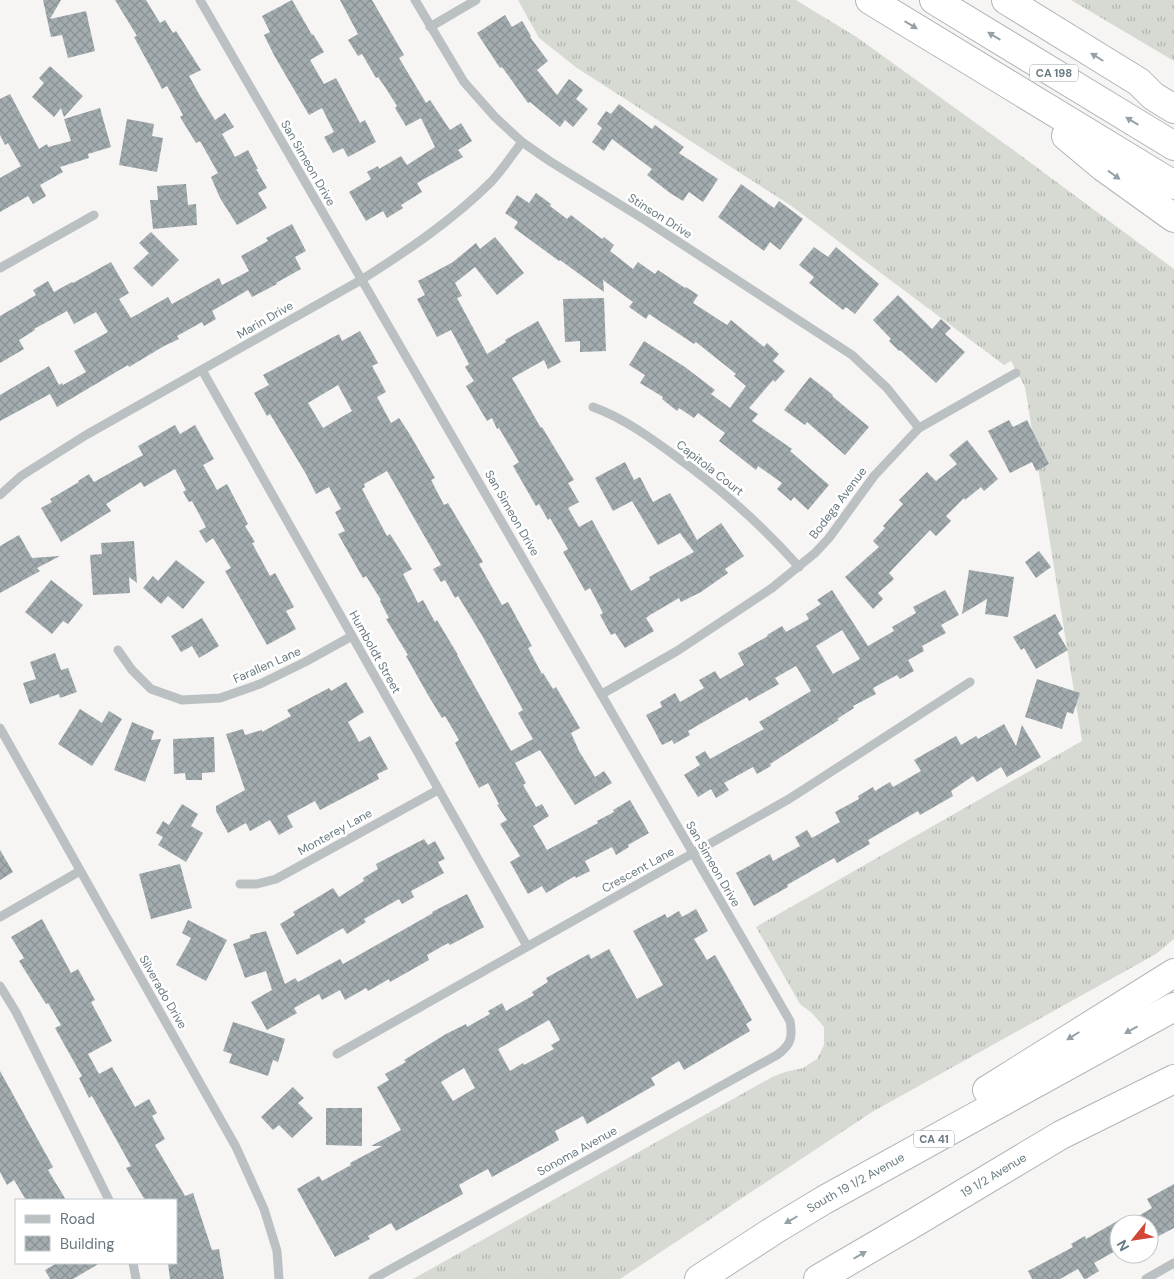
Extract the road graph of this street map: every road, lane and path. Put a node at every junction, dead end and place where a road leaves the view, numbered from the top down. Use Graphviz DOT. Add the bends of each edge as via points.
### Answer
graph roads {
  1 [pos="200,0"];
  2 [pos="415,0"];
  3 [pos="476,0"];
  4 [pos="870,0"];
  5 [pos="934,0"];
  6 [pos="1006,0"];
  7 [pos="430,27"];
  8 [pos="996,77"];
  9 [pos="1139,82"];
  10 [pos="1174,98"];
  11 [pos="1174,109"];
  12 [pos="522,142"];
  13 [pos="1174,146"];
  14 [pos="1174,186"];
  15 [pos="94,215"];
  16 [pos="1174,218"];
  17 [pos="0,268"];
  18 [pos="361,280"];
  19 [pos="202,370"];
  20 [pos="1016,373"];
  21 [pos="593,407"];
  22 [pos="919,428"];
  23 [pos="0,494"];
  24 [pos="799,567"];
  25 [pos="352,636"];
  26 [pos="118,650"];
  27 [pos="970,682"];
  28 [pos="602,694"];
  29 [pos="0,728"];
  30 [pos="438,790"];
  31 [pos="692,853"];
  32 [pos="80,872"];
  33 [pos="240,884"];
  34 [pos="0,917"];
  35 [pos="527,946"];
  36 [pos="1174,972"];
  37 [pos="0,986"];
  38 [pos="1174,1007"];
  39 [pos="791,1041"];
  40 [pos="337,1054"];
  41 [pos="1174,1079"];
  42 [pos="1174,1093"];
  43 [pos="1061,1135"];
  44 [pos="109,1199"];
  45 [pos="824,1200"];
  46 [pos="1174,1263"];
  47 [pos="133,1264"];
  48 [pos="136,1279"];
  49 [pos="279,1279"];
  50 [pos="373,1279"];
  51 [pos="699,1279"];
  52 [pos="818,1279"];
  53 [pos="1146,1279"];
  1 -- 18 [label="street, San Simeon Drive"];
  2 -- 7 [label="street, Stinson Drive"];
  3 -- 7 [label="street"];
  4 -- 8 [label="highway, CA 198, one-way"];
  13 -- 5 [label="highway, CA 198, one-way"];
  9 -- 6 [label="highway, CA 198, one-way"];
  7 -- 12 [label="street, Stinson Drive" via="464,82"];
  8 -- 14 [label="highway, CA 198"];
  8 -- 16 [label="highway, one-way" via="1103,167"];
  9 -- 10 [label="highway" via="1156,87"];
  9 -- 11 [label="highway, CA 198" via="1153,96"];
  12 -- 18 [label="street, Marin Drive" via="467,205"];
  12 -- 22 [label="street, Stinson Drive" via="852,355 887,388"];
  15 -- 17 [label="street"];
  18 -- 19 [label="street, Marin Drive"];
  18 -- 28 [label="street, San Simeon Drive"];
  19 -- 23 [label="street, Marin Drive" via="86,436 21,476"];
  19 -- 25 [label="street, Humboldt Street"];
  20 -- 22 [label="street, Bodega Avenue"];
  21 -- 24 [label="street, Capitola Court" via="613,414 697,472 767,531"];
  22 -- 24 [label="street, Bodega Avenue" via="874,476 829,538"];
  24 -- 28 [label="street, Bodega Avenue" via="731,616"];
  25 -- 26 [label="street, Farallen Lane" via="260,684 220,698 182,700 151,689"];
  25 -- 30 [label="street, Humboldt Street"];
  27 -- 31 [label="street, Crescent Lane" via="789,799"];
  28 -- 31 [label="street, San Simeon Drive"];
  29 -- 32 [label="street, Silverado Drive"];
  30 -- 33 [label="street, Monterey Lane" via="276,879"];
  30 -- 35 [label="street, Humboldt Street"];
  31 -- 35 [label="street, Crescent Lane"];
  31 -- 39 [label="street, San Simeon Drive" via="790,1021"];
  32 -- 34 [label="street"];
  32 -- 49 [label="street, Silverado Drive" via="236,1148 264,1208 277,1252"];
  35 -- 40 [label="street, Crescent Lane"];
  36 -- 45 [label="highway, one-way" via="994,1084"];
  37 -- 44 [label="street"];
  38 -- 45 [label="highway, South 19 1/2 Avenue / CA 41, one-way"];
  39 -- 50 [label="street, Sonoma Avenue" via="777,1055"];
  41 -- 43 [label="highway, 19 1/2 Avenue"];
  42 -- 43 [label="highway"];
  52 -- 43 [label="highway, 19 1/2 Avenue, one-way"];
  45 -- 51 [label="highway, South 19 1/2 Avenue / CA 41, one-way"];
  46 -- 53 [label="street"];
  47 -- 48 [label="street"];
}
